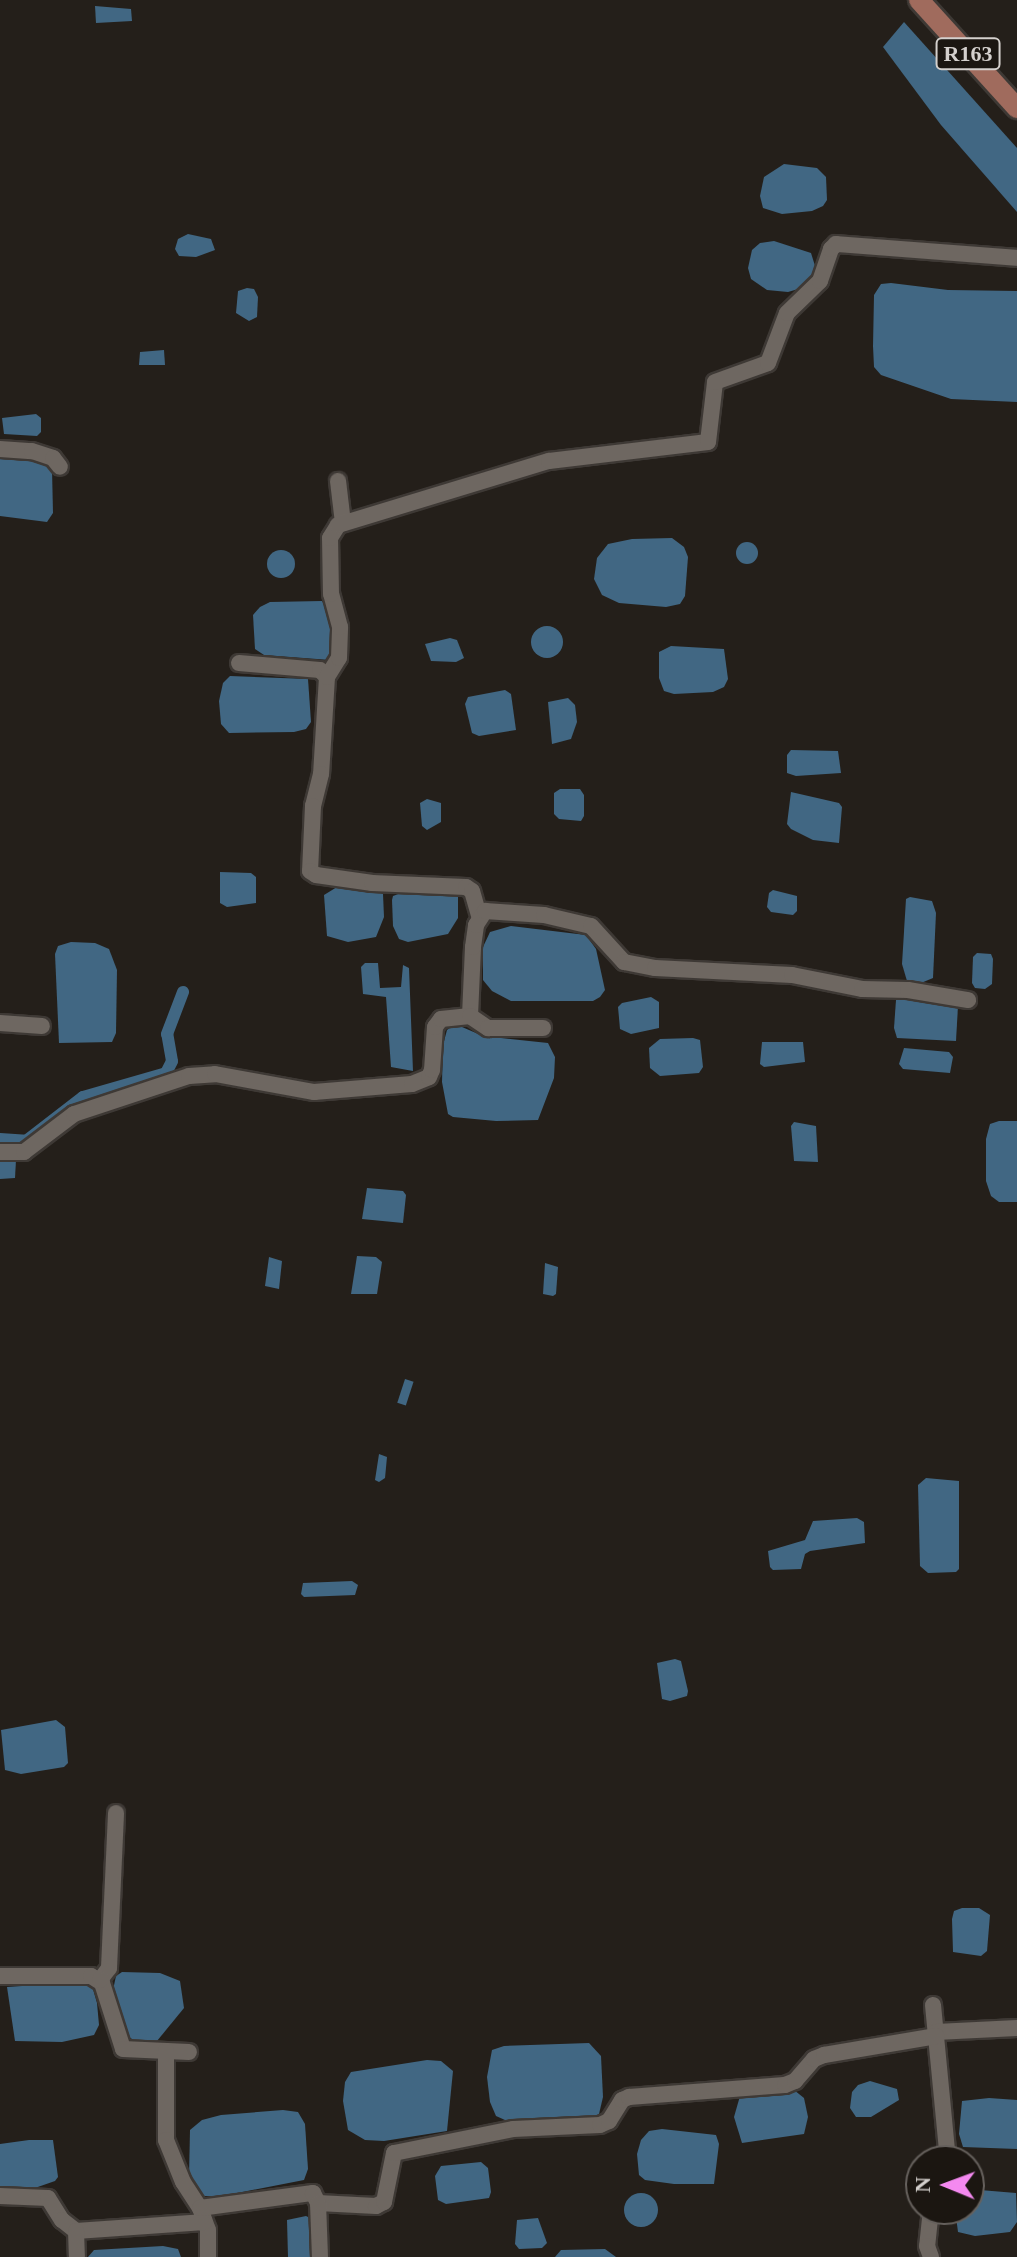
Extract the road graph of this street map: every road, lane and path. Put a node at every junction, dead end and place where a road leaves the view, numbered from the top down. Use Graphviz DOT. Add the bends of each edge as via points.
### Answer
graph roads {
  1 [pos="919,0"];
  2 [pos="1017,108"];
  3 [pos="1017,258"];
  4 [pos="0,449"];
  5 [pos="60,467"];
  6 [pos="338,481"];
  7 [pos="343,523"];
  8 [pos="239,663"];
  9 [pos="327,677"];
  10 [pos="479,916"];
  11 [pos="968,1000"];
  12 [pos="470,1016"];
  13 [pos="0,1023"];
  14 [pos="42,1026"];
  15 [pos="543,1028"];
  16 [pos="0,1152"];
  17 [pos="116,1813"];
  18 [pos="0,1976"];
  19 [pos="100,1980"];
  20 [pos="933,2005"];
  21 [pos="1017,2028"];
  22 [pos="936,2034"];
  23 [pos="166,2051"];
  24 [pos="189,2052"];
  25 [pos="946,2145"];
  26 [pos="0,2196"];
  27 [pos="318,2203"];
  28 [pos="203,2215"];
  29 [pos="929,2225"];
  30 [pos="76,2231"];
  31 [pos="77,2257"];
  32 [pos="208,2257"];
  33 [pos="320,2257"];
  34 [pos="931,2257"];
  1 -- 2 [label="main road, R163"];
  3 -- 7 [label="street" via="836,244 820,281 787,313 768,363 715,382 708,442 549,461"];
  4 -- 5 [label="street" via="32,451 53,458"];
  6 -- 7 [label="street"];
  7 -- 9 [label="street" via="330,538 331,594 340,627 339,658"];
  8 -- 9 [label="street" via="320,670"];
  9 -- 10 [label="street" via="310,871 372,883 466,887"];
  10 -- 11 [label="street" via="504,911 591,926 624,962 655,968 792,975 862,989"];
  10 -- 12 [label="street"];
  12 -- 15 [label="street" via="488,1028"];
  12 -- 16 [label="street" via="437,1023 432,1070 429,1077 412,1084 314,1092 215,1074 189,1076 74,1114 24,1152"];
  13 -- 14 [label="street"];
  17 -- 19 [label="street" via="109,1968"];
  18 -- 19 [label="street" via="82,1975"];
  19 -- 23 [label="street" via="123,2049"];
  20 -- 22 [label="street"];
  21 -- 22 [label="street"];
  22 -- 25 [label="street"];
  22 -- 27 [label="street" via="824,2055 785,2085 629,2097 600,2125 513,2129 394,2153 384,2202"];
  23 -- 24 [label="street"];
  23 -- 28 [label="street" via="166,2140"];
  26 -- 30 [label="street" via="48,2198"];
  27 -- 28 [label="street" via="313,2193"];
  27 -- 33 [label="street"];
  28 -- 30 [label="street"];
  28 -- 32 [label="street"];
  29 -- 34 [label="street"];
  30 -- 31 [label="street"];
}
